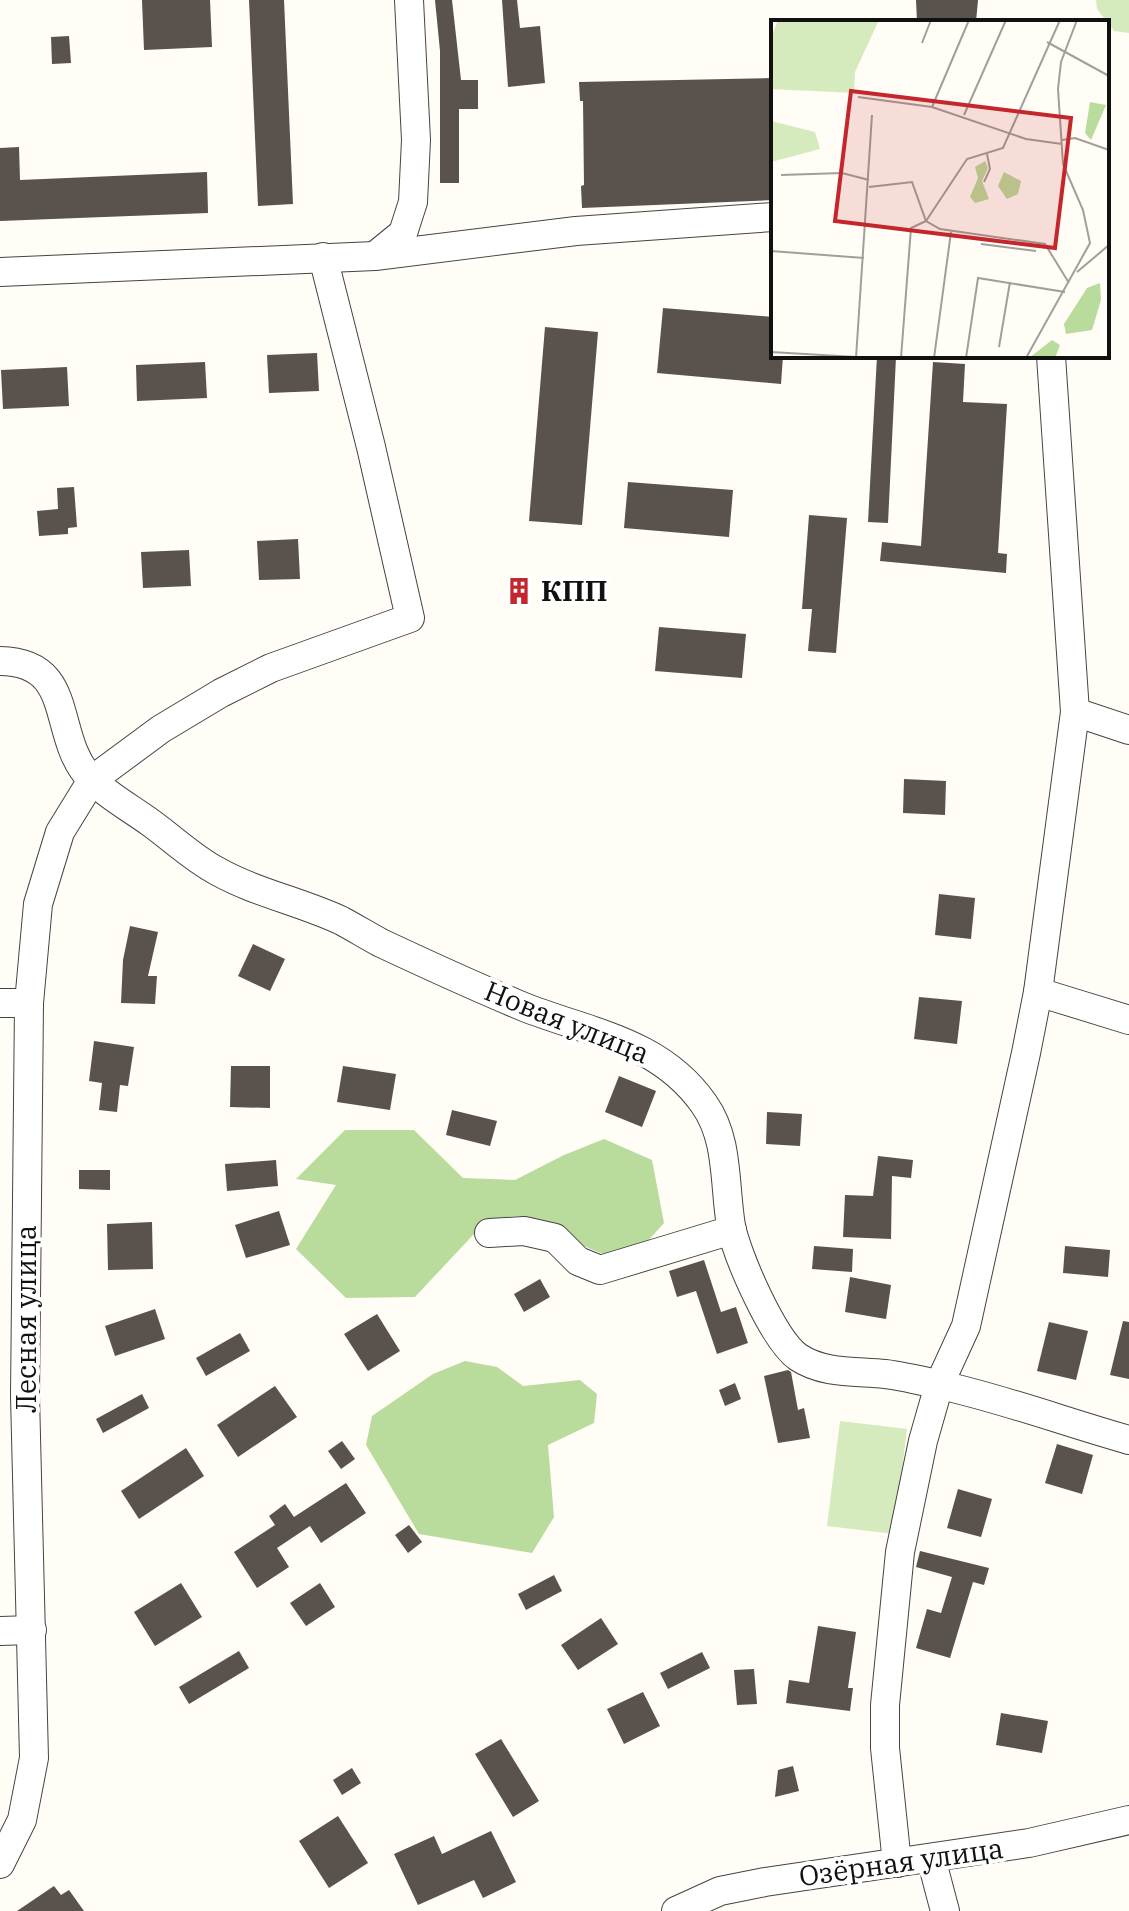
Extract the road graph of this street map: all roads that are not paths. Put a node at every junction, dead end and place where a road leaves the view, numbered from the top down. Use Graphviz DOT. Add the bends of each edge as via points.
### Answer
graph roads {
  1 [pos="409,0"];
  2 [pos="771,217"];
  3 [pos="375,256"];
  4 [pos="323,257"];
  5 [pos="0,272"];
  6 [pos="1051,358"];
  7 [pos="0,661"];
  8 [pos="1075,712"];
  9 [pos="1129,730"];
  10 [pos="92,780"];
  11 [pos="1038,992"];
  12 [pos="0,1003"];
  13 [pos="29,1003"];
  14 [pos="1129,1020"];
  15 [pos="732,1230"];
  16 [pos="489,1233"];
  17 [pos="939,1385"];
  18 [pos="1129,1440"];
  19 [pos="32,1630"];
  20 [pos="0,1631"];
  21 [pos="1129,1820"];
  22 [pos="931,1858"];
  23 [pos="897,1863"];
  24 [pos="0,1864"];
  25 [pos="676,1911"];
  26 [pos="945,1911"];
  1 -- 3 [label="street" via="416,140 413,202 403,233"];
  2 -- 3 [label="street" via="576,231"];
  3 -- 4 [label="street"];
  4 -- 5 [label="street"];
  4 -- 10 [label="street" via="410,618 271,668 221,693"];
  6 -- 8 [label="street"];
  7 -- 10 [label="street" via="34,666 46,678 56,692 70,746"];
  8 -- 9 [label="street"];
  8 -- 11 [label="street"];
  10 -- 13 [label="street, Лесная улица" via="60,832 38,904"];
  10 -- 15 [label="street, Новая улица" via="217,871 663,1062 684,1080 716,1124"];
  11 -- 14 [label="street"];
  11 -- 17 [label="street" via="966,1326"];
  12 -- 13 [label="street"];
  13 -- 19 [label="street, Лесная улица" via="25,1396"];
  15 -- 16 [label="street" via="600,1270 578,1261 555,1238 524,1231"];
  15 -- 17 [label="street, Новая улица" via="772,1326 800,1358 824,1369"];
  17 -- 18 [label="street, Новая улица"];
  17 -- 23 [label="street" via="900,1552 885,1705"];
  19 -- 20 [label="street"];
  19 -- 24 [label="street, Лесная улица" via="34,1758 22,1820"];
  21 -- 22 [label="street, Озёрная улица"];
  22 -- 23 [label="street, Озёрная улица"];
  22 -- 26 [label="street"];
  23 -- 25 [label="street, Озёрная улица" via="720,1891"];
}
